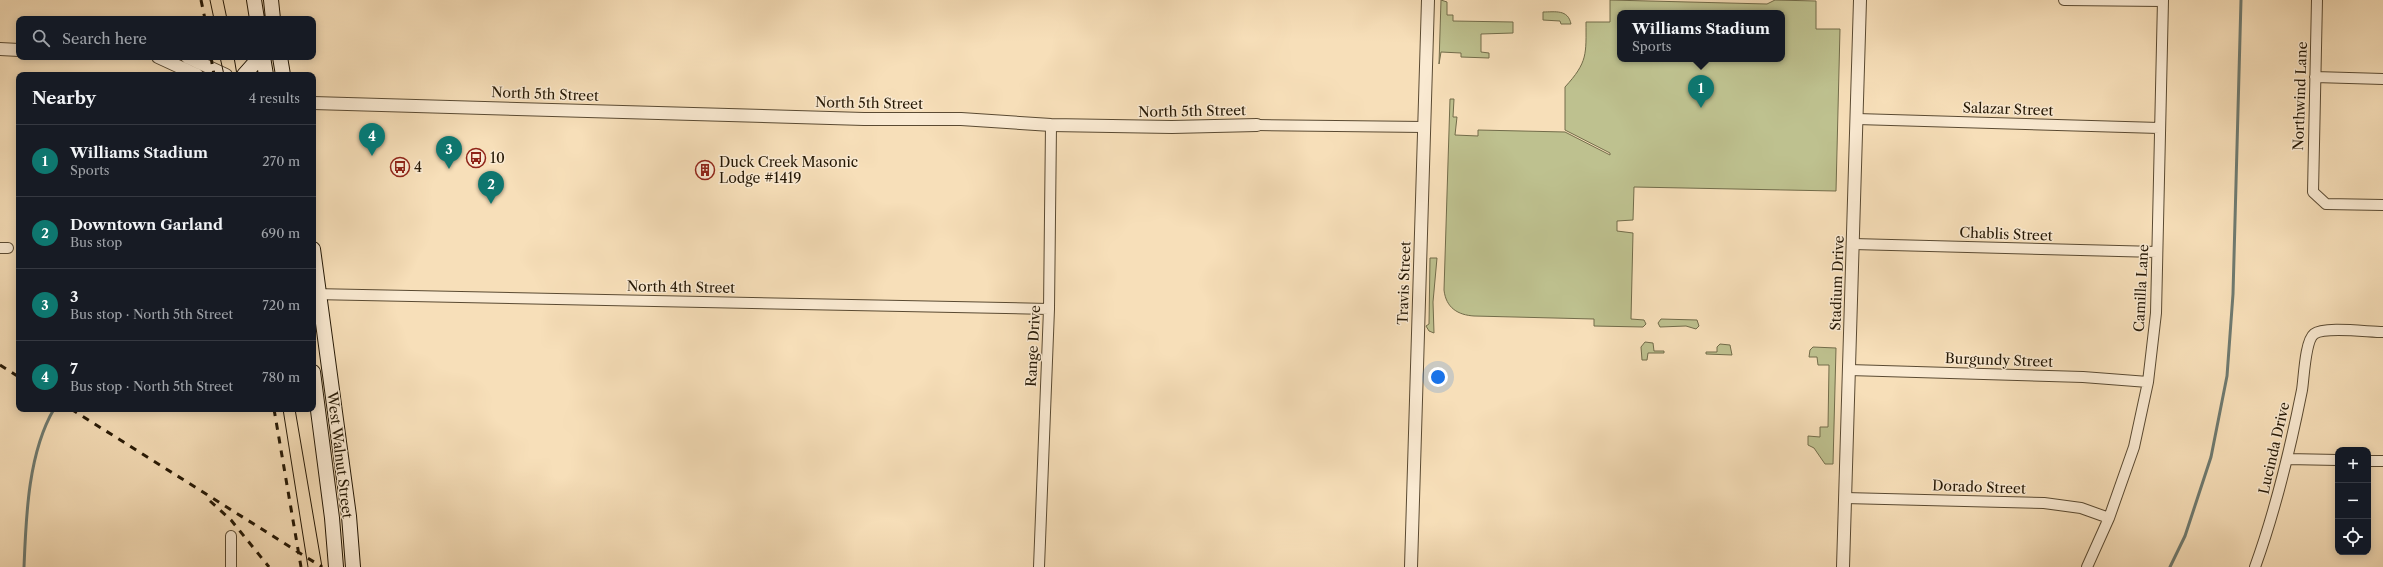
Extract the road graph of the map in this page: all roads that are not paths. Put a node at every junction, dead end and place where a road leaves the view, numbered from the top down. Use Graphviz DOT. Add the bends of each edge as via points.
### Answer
graph roads {
  1 [pos="254,0"];
  2 [pos="271,0"];
  3 [pos="1428,0"];
  4 [pos="1860,0"];
  5 [pos="2064,0"];
  6 [pos="2317,0"];
  7 [pos="2163,1"];
  8 [pos="257,16"];
  9 [pos="274,16"];
  10 [pos="0,49"];
  11 [pos="16,50"];
  12 [pos="164,60"];
  13 [pos="194,60"];
  14 [pos="258,60"];
  15 [pos="262,60"];
  16 [pos="280,60"];
  17 [pos="190,72"];
  18 [pos="220,72"];
  19 [pos="247,72"];
  20 [pos="265,72"];
  21 [pos="282,72"];
  22 [pos="2315,77"];
  23 [pos="2383,79"];
  24 [pos="316,103"];
  25 [pos="1857,119"];
  26 [pos="1257,124"];
  27 [pos="1052,125"];
  28 [pos="1424,127"];
  29 [pos="2159,128"];
  30 [pos="2383,205"];
  31 [pos="1853,244"];
  32 [pos="2157,252"];
  33 [pos="316,294"];
  34 [pos="1049,309"];
  35 [pos="2383,332"];
  36 [pos="1849,370"];
  37 [pos="2148,382"];
  38 [pos="316,395"];
  39 [pos="2288,459"];
  40 [pos="2335,460"];
  41 [pos="2371,461"];
  42 [pos="2383,461"];
  43 [pos="1846,498"];
  44 [pos="2109,518"];
  45 [pos="231,536"];
  46 [pos="231,567"];
  47 [pos="336,567"];
  48 [pos="352,567"];
  49 [pos="1039,567"];
  50 [pos="1411,567"];
  51 [pos="1843,567"];
  52 [pos="2087,567"];
  53 [pos="2255,567"];
  1 -- 8 [label="main road"];
  2 -- 9 [label="main road"];
  3 -- 28 [label="street, Travis Street"];
  4 -- 25 [label="street, Stadium Drive"];
  5 -- 7 [label="street"];
  6 -- 22 [label="street, Northwind Lane"];
  7 -- 29 [label="street, Camilla Lane"];
  10 -- 11 [label="street"];
  12 -- 17 [label="street"];
  13 -- 18 [label="street"];
  14 -- 19 [label="main road"];
  15 -- 20 [label="main road"];
  16 -- 21 [label="main road"];
  22 -- 23 [label="street"];
  22 -- 30 [label="street, Northwind Lane" via="2313,192 2326,204"];
  24 -- 27 [label="street, North 5th Street" via="864,120 961,120"];
  25 -- 29 [label="street, Salazar Street"];
  25 -- 31 [label="street, Stadium Drive"];
  26 -- 27 [label="street, North 5th Street" via="1172,127"];
  26 -- 28 [label="street, North 5th Street"];
  27 -- 34 [label="street, Range Drive"];
  28 -- 50 [label="street, Travis Street"];
  29 -- 32 [label="street, Camilla Lane"];
  31 -- 32 [label="street, Chablis Street"];
  31 -- 36 [label="street, Stadium Drive"];
  32 -- 37 [label="street, Camilla Lane" via="2156,313"];
  33 -- 34 [label="street, North 4th Street"];
  33 -- 48 [label="main road, West Walnut Street" via="349,516"];
  34 -- 49 [label="street, Range Drive"];
  35 -- 39 [label="street, Lucinda Drive" via="2326,330 2313,334 2309,341"];
  36 -- 37 [label="street, Burgundy Street" via="2083,377"];
  36 -- 43 [label="street, Stadium Drive"];
  37 -- 44 [label="street, Camilla Lane" via="2134,447"];
  38 -- 47 [label="main road, West Walnut Street"];
  39 -- 40 [label="street"];
  39 -- 53 [label="street, Lucinda Drive" via="2270,526"];
  41 -- 42 [label="street"];
  43 -- 44 [label="street, Dorado Street" via="2044,503 2082,508"];
  43 -- 51 [label="street, Stadium Drive"];
  44 -- 52 [label="street, Camilla Lane"];
  45 -- 46 [label="street"];
}
